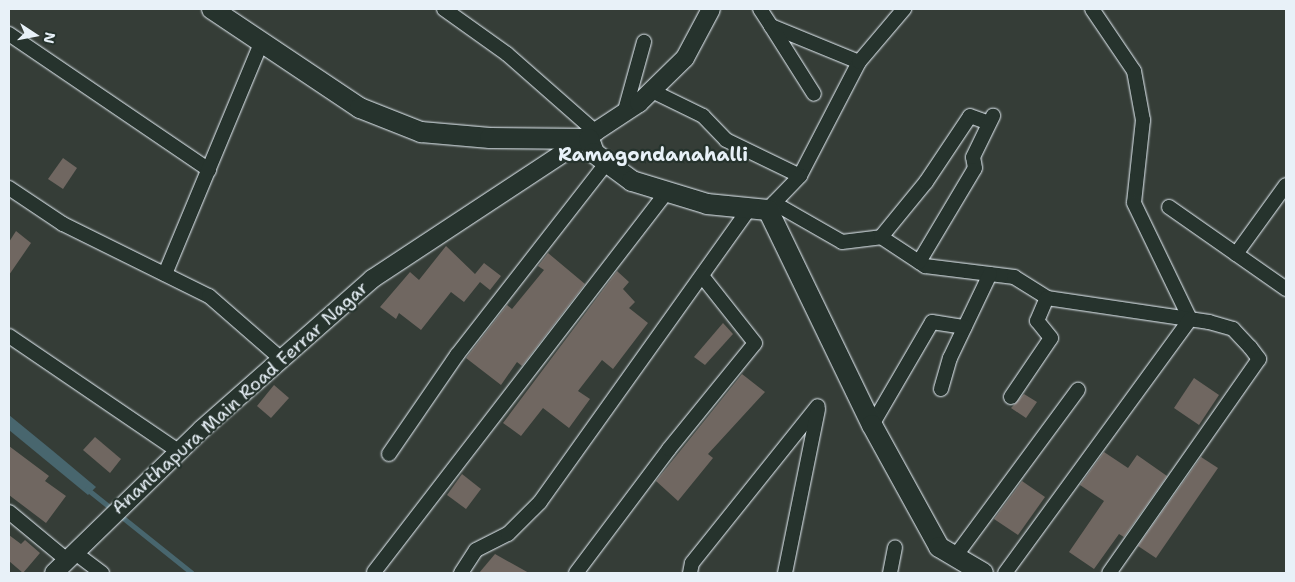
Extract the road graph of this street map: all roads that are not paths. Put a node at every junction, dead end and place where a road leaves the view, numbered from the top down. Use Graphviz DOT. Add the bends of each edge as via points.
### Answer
graph roads {
  1 [pos="212,9"];
  2 [pos="444,9"];
  3 [pos="711,9"];
  4 [pos="760,9"];
  5 [pos="904,9"];
  6 [pos="1092,9"];
  7 [pos="235,16"];
  8 [pos="771,26"];
  9 [pos="9,34"];
  10 [pos="644,42"];
  11 [pos="261,43"];
  12 [pos="859,62"];
  13 [pos="652,91"];
  14 [pos="814,94"];
  15 [pos="624,114"];
  16 [pos="593,136"];
  17 [pos="607,162"];
  18 [pos="209,170"];
  19 [pos="800,176"];
  20 [pos="1286,185"];
  21 [pos="9,188"];
  22 [pos="667,192"];
  23 [pos="764,207"];
  24 [pos="1169,207"];
  25 [pos="881,237"];
  26 [pos="1236,254"];
  27 [pos="919,262"];
  28 [pos="165,274"];
  29 [pos="990,274"];
  30 [pos="702,276"];
  31 [pos="1286,289"];
  32 [pos="1047,298"];
  33 [pos="1190,319"];
  34 [pos="965,327"];
  35 [pos="9,336"];
  36 [pos="280,358"];
  37 [pos="941,389"];
  38 [pos="1078,390"];
  39 [pos="1011,396"];
  40 [pos="872,425"];
  41 [pos="178,451"];
  42 [pos="389,454"];
  43 [pos="9,512"];
  44 [pos="895,547"];
  45 [pos="70,556"];
  46 [pos="954,558"];
  47 [pos="374,572"];
  48 [pos="54,573"];
  49 [pos="102,573"];
  50 [pos="461,573"];
  51 [pos="576,573"];
  52 [pos="690,573"];
  53 [pos="785,573"];
  54 [pos="890,573"];
  55 [pos="984,573"];
  56 [pos="1005,573"];
  57 [pos="1109,573"];
  1 -- 7 [label="main road"];
  2 -- 16 [label="street" via="507,54"];
  3 -- 13 [label="street, Ananthapura Main Road Ferrar Nagar" via="685,58"];
  4 -- 8 [label="street"];
  5 -- 12 [label="street"];
  6 -- 33 [label="street" via="1134,71 1143,120 1134,203"];
  7 -- 11 [label="main road"];
  8 -- 12 [label="street"];
  8 -- 14 [label="street"];
  9 -- 18 [label="street"];
  10 -- 15 [label="street"];
  11 -- 16 [label="main road" via="360,108 421,132 490,138"];
  11 -- 18 [label="street"];
  12 -- 19 [label="street"];
  13 -- 15 [label="street, Ananthapura Main Road Ferrar Nagar"];
  13 -- 19 [label="street" via="704,116 726,140"];
  15 -- 16 [label="street, Ananthapura Main Road Ferrar Nagar"];
  16 -- 17 [label="main road" via="594,152"];
  16 -- 36 [label="street, Ananthapura Main Road Ferrar Nagar" via="372,279"];
  17 -- 22 [label="main road" via="632,181"];
  17 -- 42 [label="street" via="457,355"];
  18 -- 28 [label="street"];
  19 -- 23 [label="street"];
  20 -- 26 [label="street"];
  21 -- 28 [label="street" via="63,224"];
  22 -- 23 [label="main road" via="707,204"];
  22 -- 47 [label="street"];
  23 -- 25 [label="street" via="842,242"];
  23 -- 30 [label="street"];
  23 -- 40 [label="main road"];
  24 -- 26 [label="street"];
  25 -- 27 [label="street"];
  25 -- 27 [label="street" via="926,182 970,116 991,120 974,157 974,168"];
  26 -- 31 [label="street"];
  27 -- 29 [label="street" via="925,266"];
  28 -- 36 [label="street" via="209,296"];
  29 -- 32 [label="street" via="1014,278"];
  29 -- 34 [label="street"];
  30 -- 50 [label="street" via="540,502 508,534 476,550"];
  30 -- 51 [label="street" via="755,343 669,449"];
  32 -- 33 [label="street"];
  32 -- 39 [label="street" via="1037,321 1050,338"];
  33 -- 56 [label="street"];
  33 -- 57 [label="street" via="1233,329 1259,359"];
  34 -- 37 [label="street"];
  34 -- 40 [label="street" via="932,322"];
  35 -- 41 [label="street"];
  36 -- 41 [label="street, Ananthapura Main Road Ferrar Nagar"];
  38 -- 46 [label="street"];
  40 -- 46 [label="main road" via="939,547"];
  41 -- 45 [label="street, Ananthapura Main Road Ferrar Nagar"];
  43 -- 45 [label="street"];
  44 -- 54 [label="street"];
  45 -- 48 [label="street, Ananthapura Main Road Ferrar Nagar"];
  45 -- 49 [label="street"];
  46 -- 55 [label="main road"];
  52 -- 53 [label="street" via="692,563 818,406"];
}
